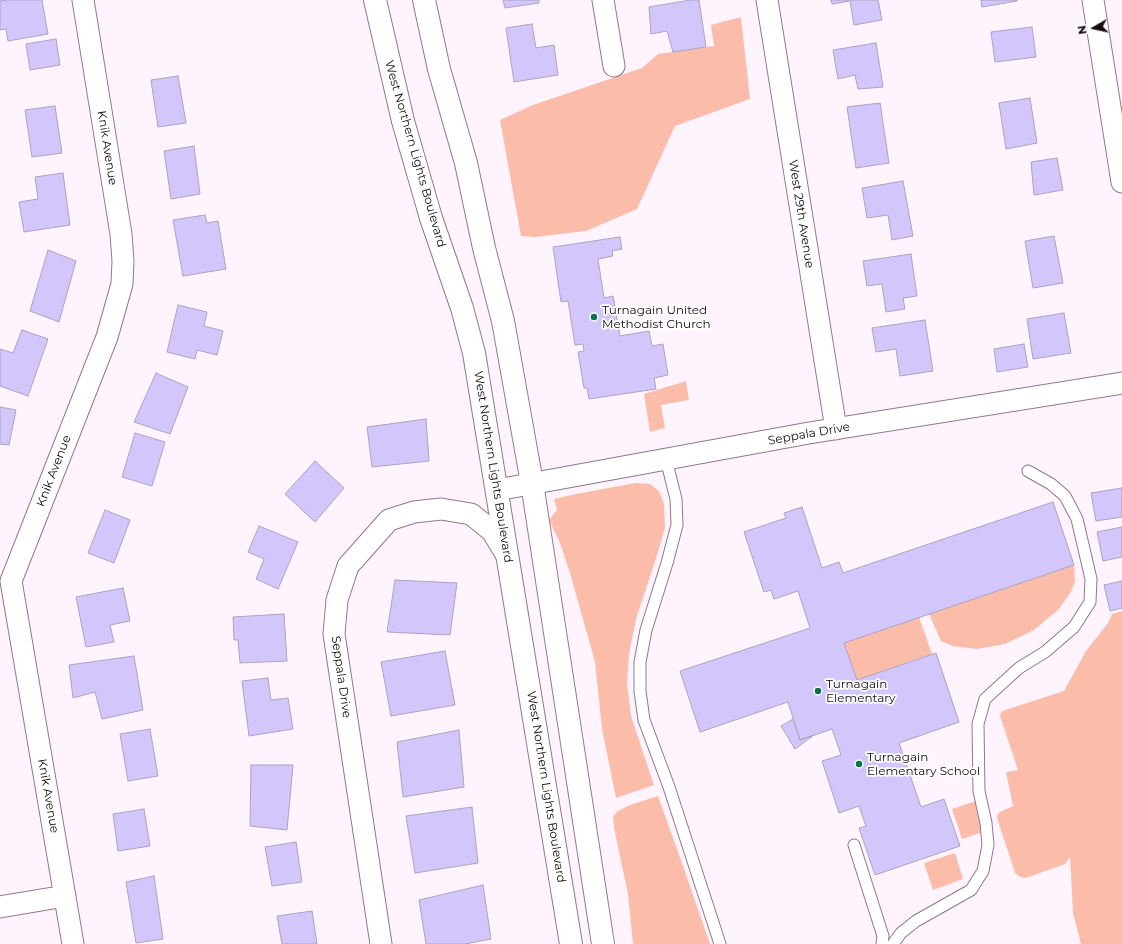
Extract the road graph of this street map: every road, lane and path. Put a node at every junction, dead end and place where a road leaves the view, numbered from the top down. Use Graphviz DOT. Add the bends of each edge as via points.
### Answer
graph roads {
  1 [pos="83,0"];
  2 [pos="375,0"];
  3 [pos="424,0"];
  4 [pos="603,0"];
  5 [pos="767,0"];
  6 [pos="1093,0"];
  7 [pos="614,66"];
  8 [pos="1122,182"];
  9 [pos="1122,383"];
  10 [pos="836,429"];
  11 [pos="666,459"];
  12 [pos="1028,471"];
  13 [pos="532,483"];
  14 [pos="497,490"];
  15 [pos="508,559"];
  16 [pos="6,582"];
  17 [pos="854,845"];
  18 [pos="65,896"];
  19 [pos="0,907"];
  20 [pos="73,944"];
  21 [pos="382,944"];
  22 [pos="571,944"];
  23 [pos="603,944"];
  24 [pos="720,944"];
  25 [pos="882,944"];
  26 [pos="893,944"];
  1 -- 16 [label="street, Knik Avenue" via="121,234 122,284 107,337"];
  2 -- 14 [label="street, West Northern Lights Boulevard" via="403,121 474,353"];
  3 -- 13 [label="street" via="503,321"];
  4 -- 7 [label="street"];
  5 -- 10 [label="street, West 29th Avenue"];
  6 -- 8 [label="street"];
  9 -- 10 [label="street, Seppala Drive"];
  10 -- 11 [label="street, Seppala Drive"];
  11 -- 13 [label="street, Seppala Drive"];
  11 -- 24 [label="lane" via="676,499 677,526 646,630 640,662 640,691 644,720"];
  12 -- 26 [label="lane" via="1051,484 1065,496 1077,519 1091,579 1090,602 1074,627 1045,652 1019,668 985,699 978,724 977,754 979,791 988,845 983,871 971,890 916,921 901,933"];
  13 -- 14 [label="street, Seppala Drive"];
  13 -- 23 [label="street"];
  14 -- 15 [label="street, West Northern Lights Boulevard"];
  15 -- 21 [label="street, Seppala Drive" via="492,530 471,514 441,509 414,512 389,520 348,566 337,600 334,634"];
  15 -- 22 [label="street, West Northern Lights Boulevard"];
  16 -- 18 [label="street, Knik Avenue"];
  17 -- 25 [label="lane" via="882,936"];
  18 -- 19 [label="street"];
  18 -- 20 [label="street, Knik Avenue"];
}
